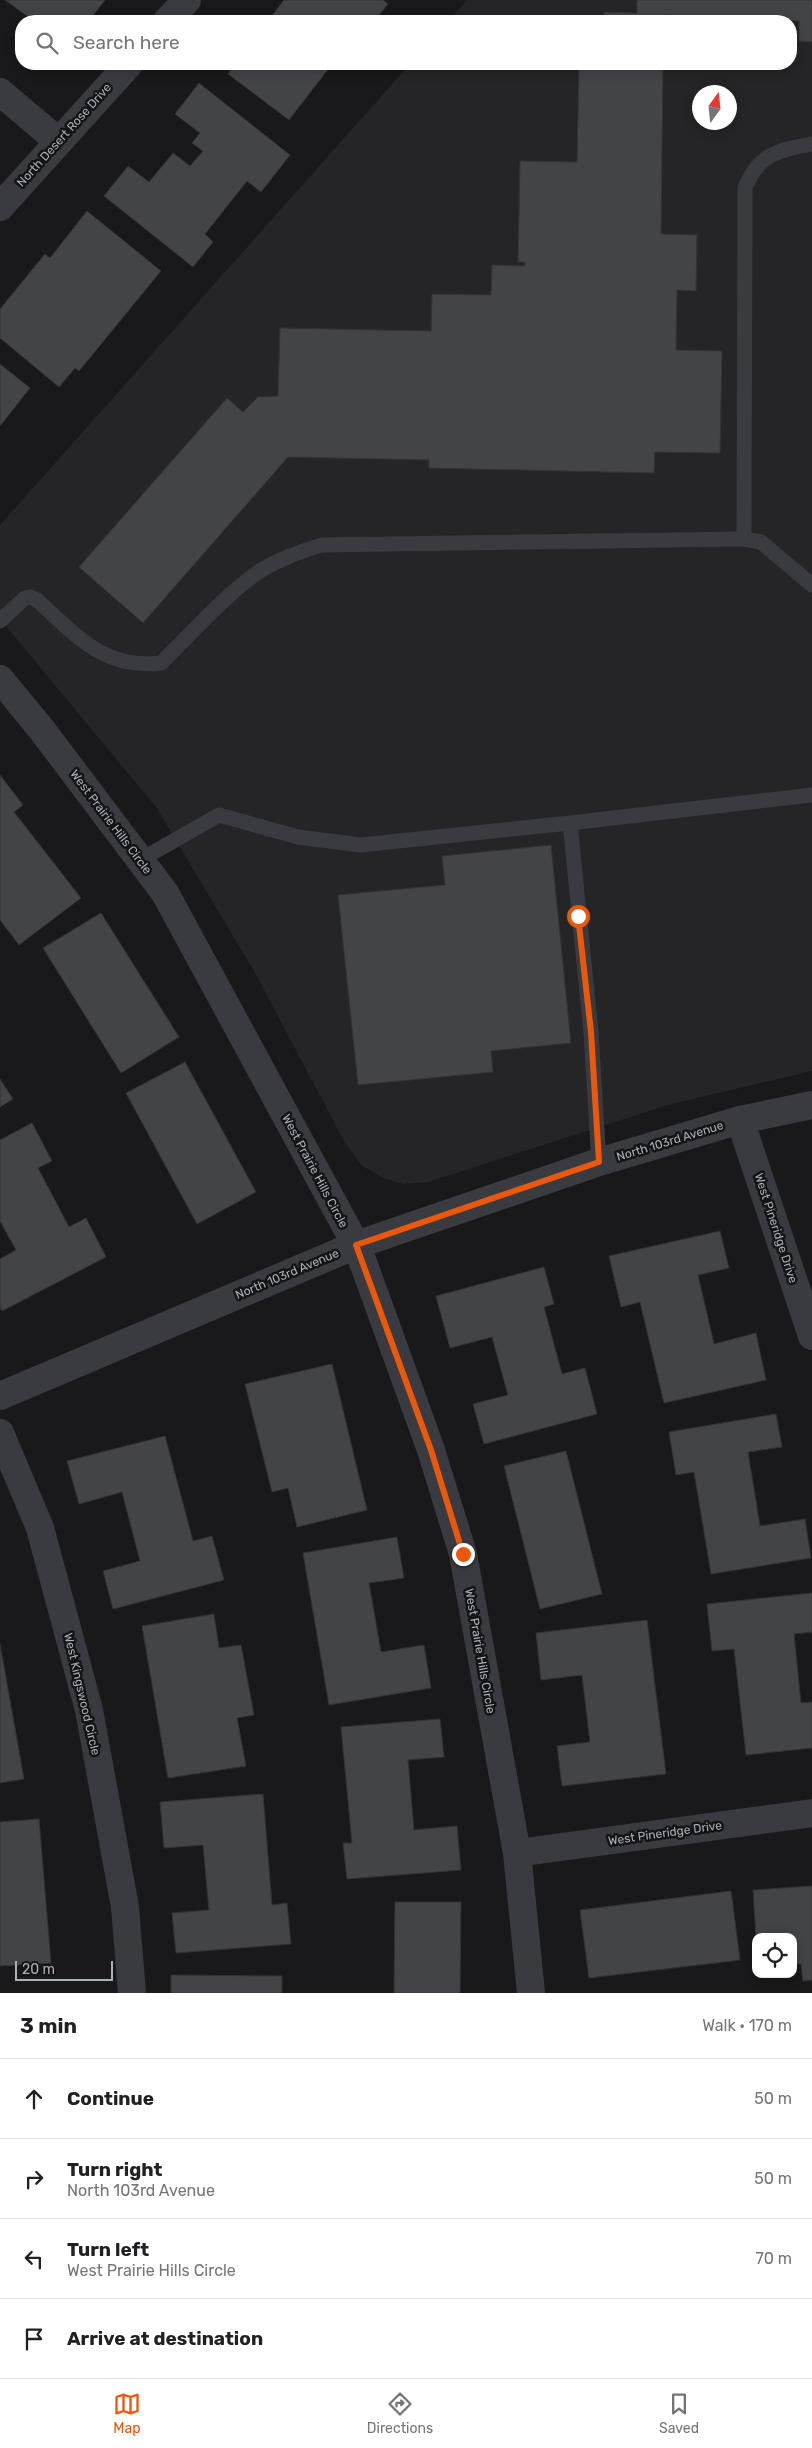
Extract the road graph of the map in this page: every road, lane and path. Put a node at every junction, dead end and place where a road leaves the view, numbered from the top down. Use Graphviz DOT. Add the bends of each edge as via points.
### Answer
graph roads {
  1 [pos="187,0"];
  2 [pos="173,15"];
  3 [pos="123,70"];
  4 [pos="0,92"];
  5 [pos="58,141"];
  6 [pos="812,144"];
  7 [pos="0,206"];
  8 [pos="744,538"];
  9 [pos="812,585"];
  10 [pos="0,621"];
  11 [pos="0,679"];
  12 [pos="812,795"];
  13 [pos="570,823"];
  14 [pos="140,860"];
  15 [pos="812,1105"];
  16 [pos="740,1120"];
  17 [pos="599,1162"];
  18 [pos="356,1245"];
  19 [pos="812,1336"];
  20 [pos="0,1396"];
  21 [pos="0,1433"];
  22 [pos="812,1813"];
  23 [pos="517,1853"];
  24 [pos="132,1993"];
  25 [pos="530,1993"];
  1 -- 2 [label="street"];
  3 -- 5 [label="street, North Desert Rose Drive"];
  4 -- 5 [label="street"];
  5 -- 7 [label="street, North Desert Rose Drive"];
  6 -- 8 [label="lane" via="775,152 756,166 745,188"];
  8 -- 9 [label="lane" via="761,542"];
  8 -- 10 [label="lane" via="321,545 259,572 238,588 161,663 123,662 93,650 34,598 25,598"];
  11 -- 14 [label="street, West Prairie Hills Circle"];
  12 -- 13 [label="lane"];
  13 -- 14 [label="lane" via="361,845 298,837 219,815"];
  13 -- 17 [label="lane" via="591,1032"];
  14 -- 18 [label="street, West Prairie Hills Circle" via="165,893"];
  15 -- 16 [label="street, North 103rd Avenue"];
  16 -- 17 [label="street, North 103rd Avenue"];
  16 -- 19 [label="street, West Pineridge Drive"];
  17 -- 18 [label="street, North 103rd Avenue"];
  18 -- 20 [label="street, North 103rd Avenue"];
  18 -- 23 [label="street, West Prairie Hills Circle" via="431,1450 463,1554"];
  21 -- 24 [label="street, West Kingswood Circle" via="40,1528 89,1710 125,1907"];
  22 -- 23 [label="street, West Pineridge Drive"];
  23 -- 25 [label="street, West Prairie Hills Circle"];
}
